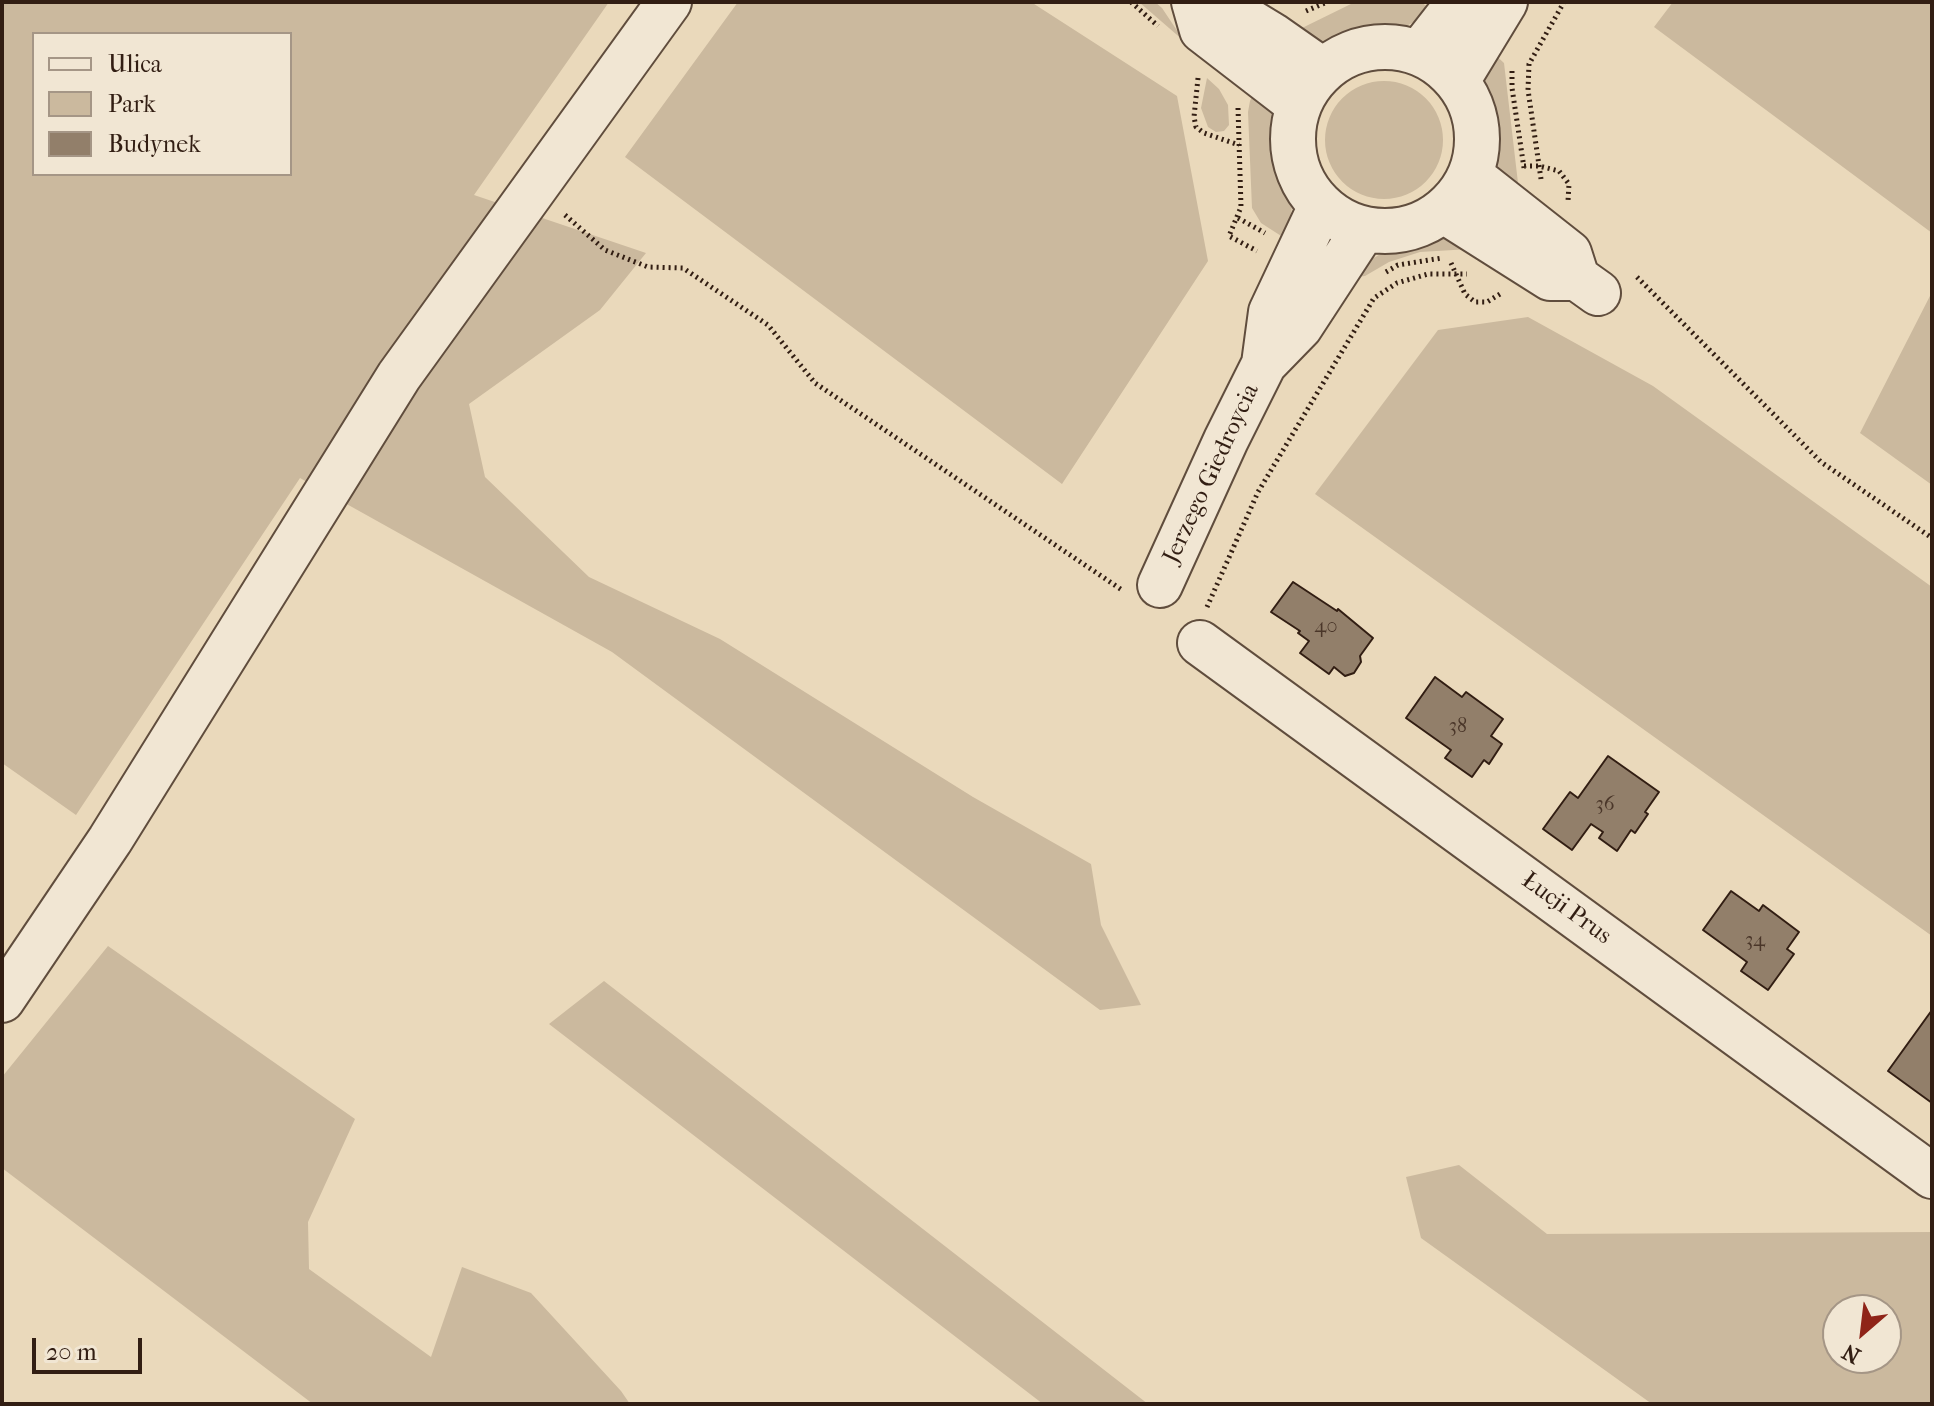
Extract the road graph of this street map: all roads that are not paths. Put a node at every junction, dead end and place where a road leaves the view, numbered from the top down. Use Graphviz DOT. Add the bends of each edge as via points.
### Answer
graph roads {
  1 [pos="669,2"];
  2 [pos="1459,2"];
  3 [pos="1505,2"];
  4 [pos="1198,11"];
  5 [pos="1420,52"];
  6 [pos="1457,81"];
  7 [pos="1310,87"];
  8 [pos="1470,175"];
  9 [pos="1321,206"];
  10 [pos="1444,211"];
  11 [pos="1364,229"];
  12 [pos="1264,364"];
  13 [pos="1142,588"];
  14 [pos="1202,629"];
  15 [pos="2,1000"];
  16 [pos="1932,1176"];
  1 -- 15 [label="street" via="399,376 110,840"];
  2 -- 5 [label="street"];
  3 -- 6 [label="street"];
  4 -- 7 [label="street"];
  5 -- 6 [label="street"];
  5 -- 7 [label="street" via="1368,47 1344,55"];
  6 -- 8 [label="street" via="1477,126"];
  7 -- 9 [label="street" via="1292,131 1294,159 1304,185"];
  8 -- 10 [label="street"];
  8 -- 10 [label="street" via="1603,282 1550,278"];
  9 -- 11 [label="street"];
  9 -- 12 [label="street, Jerzego Giedroycia" via="1271,312"];
  10 -- 11 [label="street" via="1419,225 1392,231"];
  11 -- 12 [label="street, Jerzego Giedroycia" via="1300,327"];
  12 -- 13 [label="street, Jerzego Giedroycia"];
  14 -- 16 [label="street, Łucji Prus"];
}
